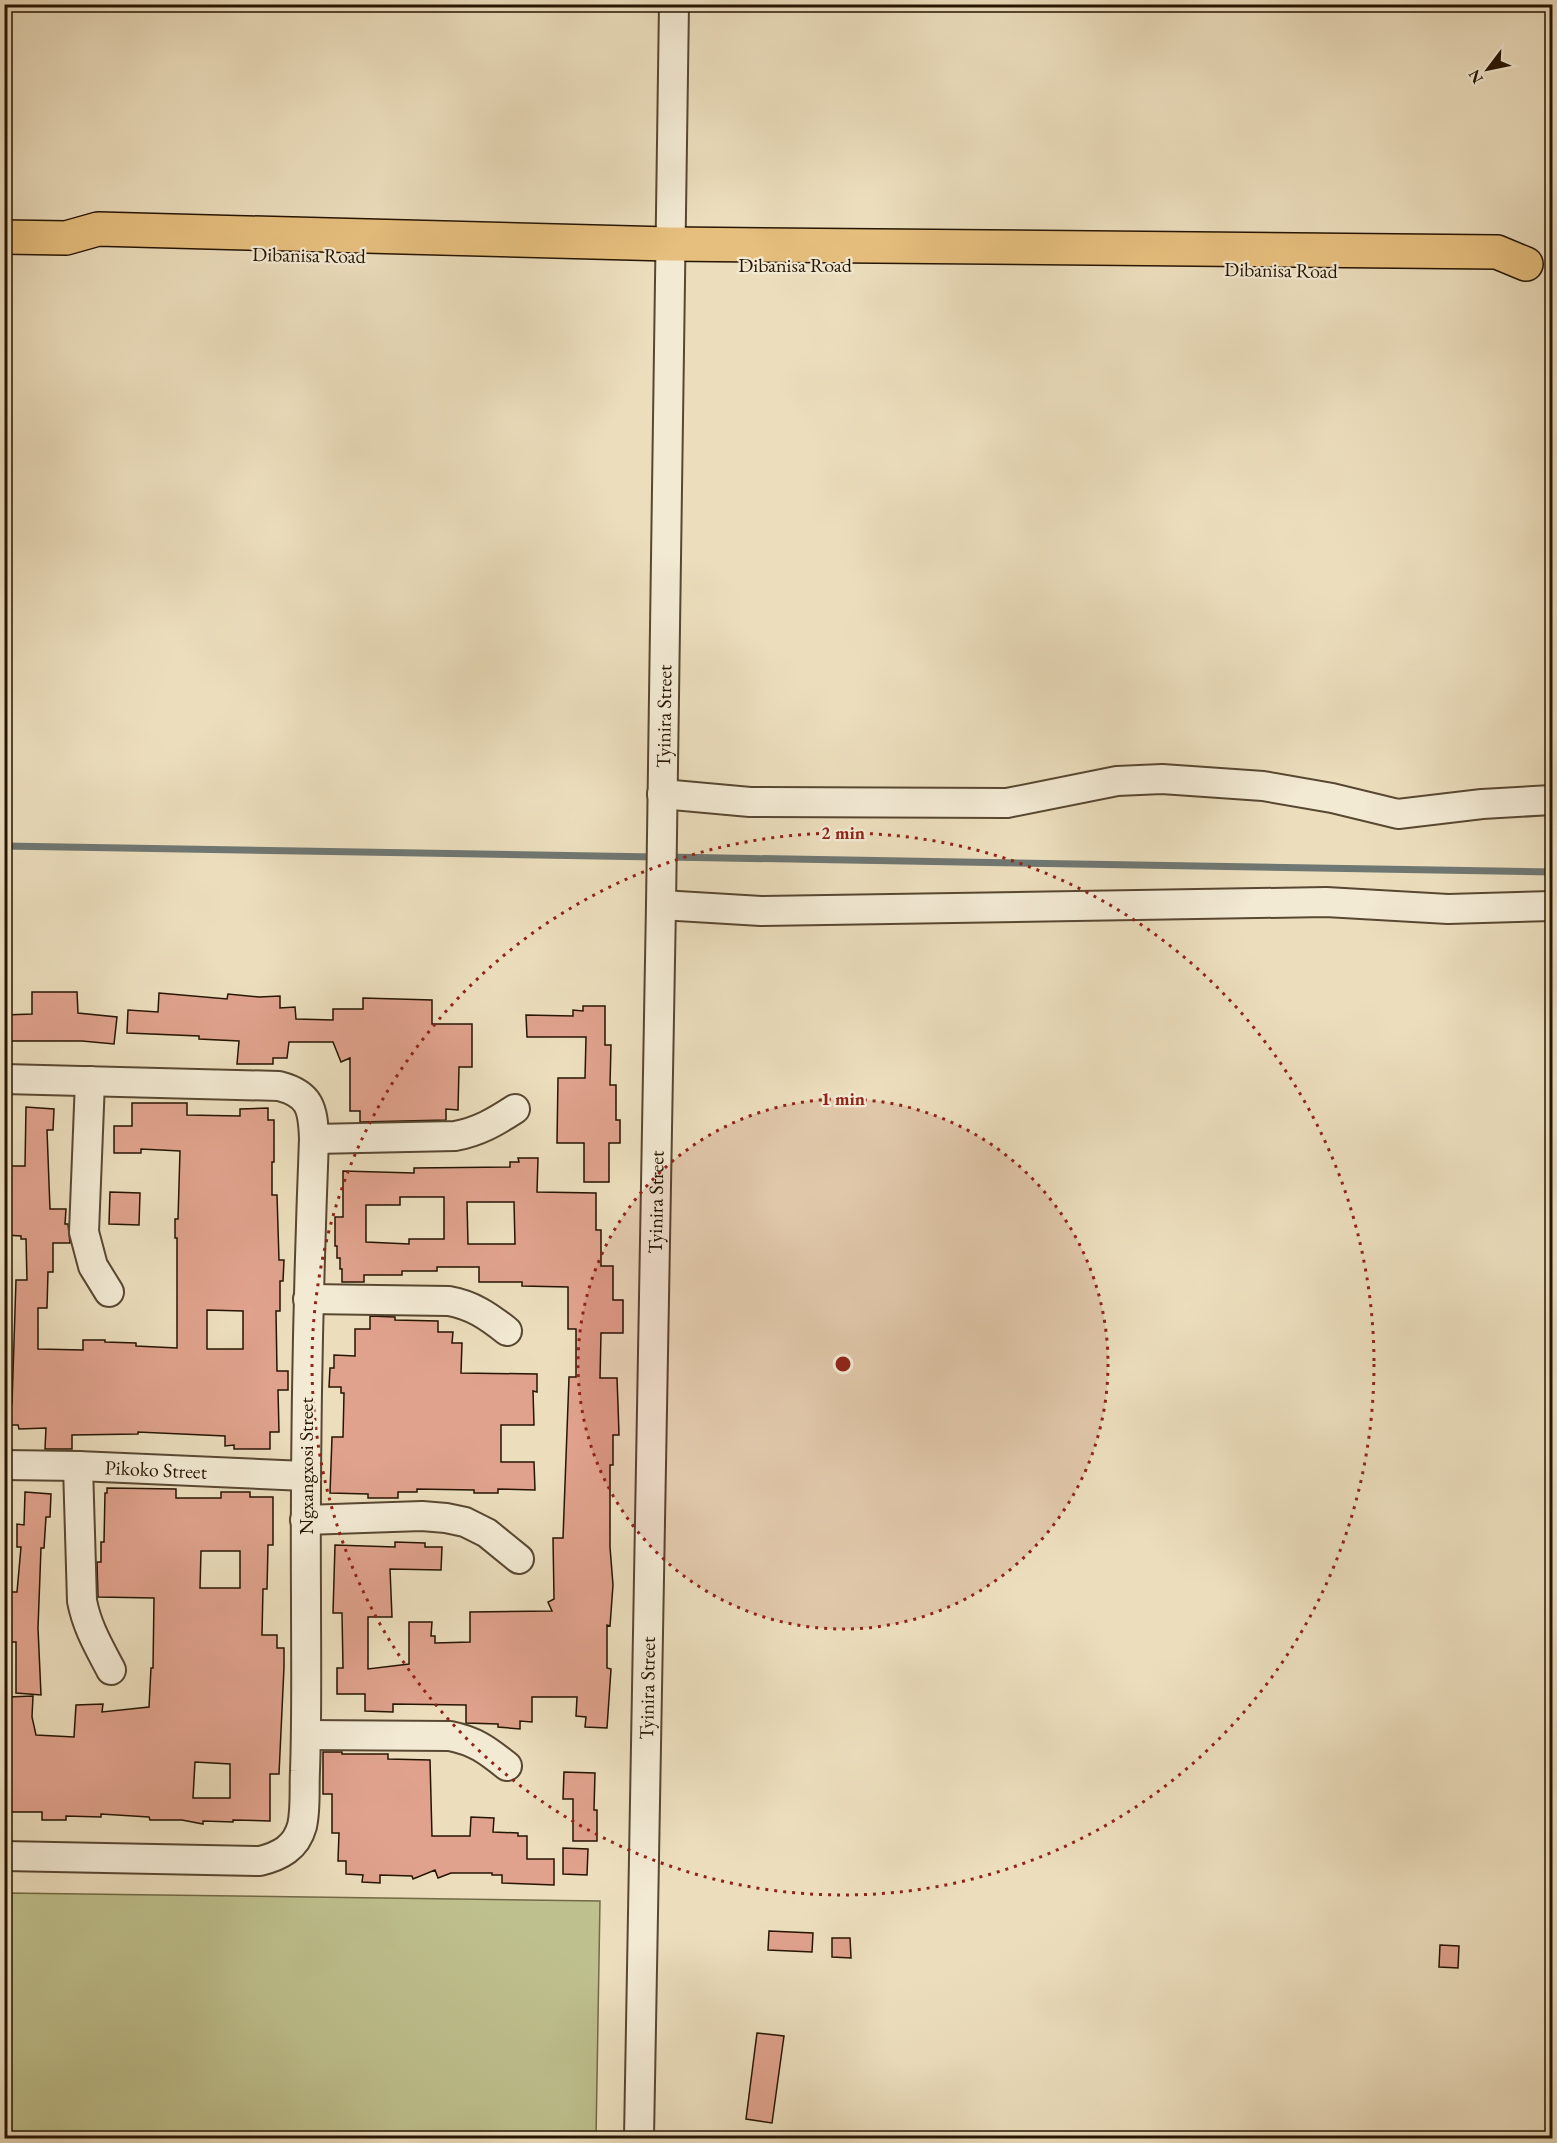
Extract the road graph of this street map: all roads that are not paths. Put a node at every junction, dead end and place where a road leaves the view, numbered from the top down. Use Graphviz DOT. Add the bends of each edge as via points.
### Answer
graph roads {
  1 [pos="674,4"];
  2 [pos="4,237"];
  3 [pos="669,254"];
  4 [pos="1539,264"];
  5 [pos="662,794"];
  6 [pos="1552,800"];
  7 [pos="661,893"];
  8 [pos="1552,906"];
  9 [pos="4,1079"];
  10 [pos="90,1081"];
  11 [pos="515,1109"];
  12 [pos="314,1139"];
  13 [pos="110,1292"];
  14 [pos="308,1299"];
  15 [pos="507,1331"];
  16 [pos="4,1465"];
  17 [pos="78,1466"];
  18 [pos="305,1476"];
  19 [pos="305,1520"];
  20 [pos="519,1559"];
  21 [pos="111,1670"];
  22 [pos="306,1735"];
  23 [pos="507,1766"];
  24 [pos="4,1856"];
  25 [pos="639,2139"];
  1 -- 3 [label="street, Tyinira Street"];
  2 -- 3 [label="main road, Dibanisa Road" via="66,238 99,250"];
  3 -- 4 [label="main road, Dibanisa Road" via="899,264 1497,272"];
  3 -- 5 [label="street, Tyinira Street"];
  5 -- 6 [label="street" via="750,802 1007,802 1117,781 1162,779 1263,786 1398,814"];
  5 -- 7 [label="street, Tyinira Street"];
  7 -- 8 [label="street" via="761,911 1326,902 1448,909"];
  7 -- 25 [label="street, Tyinira Street"];
  9 -- 10 [label="street, Ngxangxosi Street"];
  10 -- 12 [label="street, Ngxangxosi Street" via="279,1086 304,1097"];
  10 -- 13 [label="street" via="84,1232 93,1266"];
  11 -- 12 [label="street" via="471,1133 454,1136"];
  12 -- 14 [label="street, Ngxangxosi Street"];
  14 -- 15 [label="street" via="448,1301 486,1314"];
  14 -- 18 [label="street, Ngxangxosi Street"];
  16 -- 17 [label="street, Pikoko Street"];
  17 -- 18 [label="street, Pikoko Street"];
  17 -- 21 [label="street" via="82,1601 85,1619"];
  18 -- 19 [label="street, Ngxangxosi Street"];
  19 -- 20 [label="street" via="446,1518 487,1533"];
  19 -- 22 [label="street, Ngxangxosi Street"];
  22 -- 23 [label="street" via="467,1739"];
  22 -- 24 [label="street, Ngxangxosi Street" via="303,1823 298,1837 276,1857 260,1861"];
}
